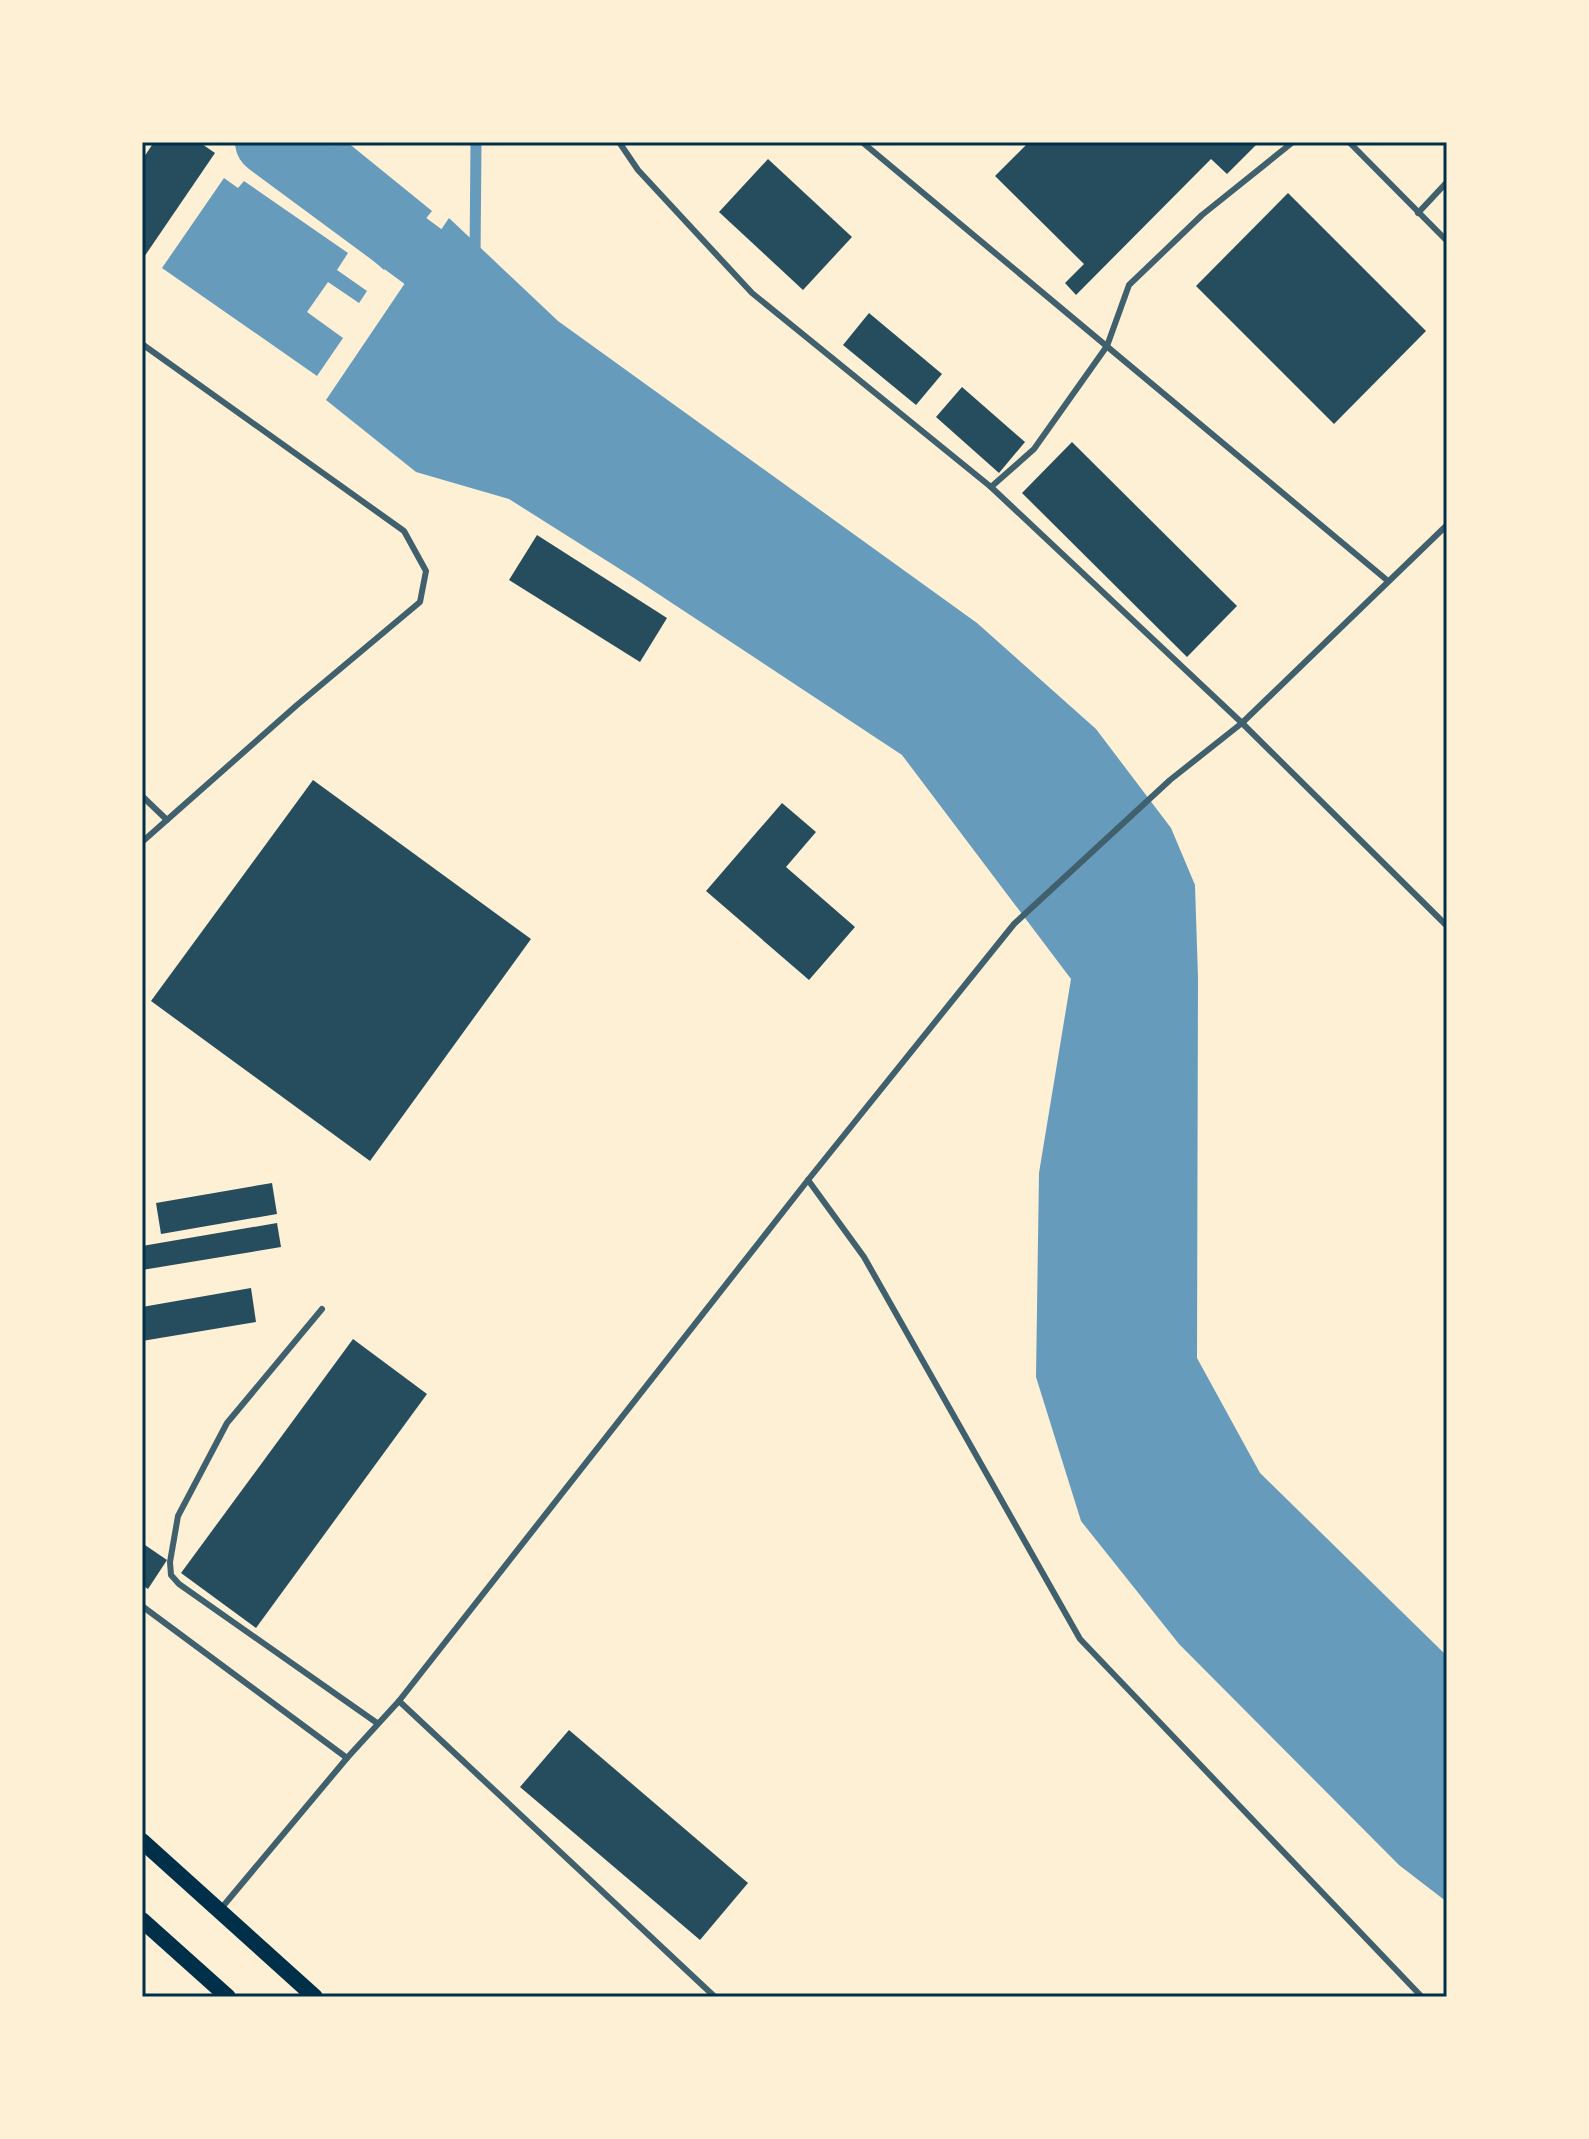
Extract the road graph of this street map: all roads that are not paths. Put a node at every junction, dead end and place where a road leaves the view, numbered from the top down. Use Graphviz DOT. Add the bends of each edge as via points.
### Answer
graph roads {
  1 [pos="619,142"];
  2 [pos="862,142"];
  3 [pos="1293,142"];
  4 [pos="1349,142"];
  5 [pos="1447,182"];
  6 [pos="1418,213"];
  7 [pos="1447,241"];
  8 [pos="142,344"];
  9 [pos="1107,346"];
  10 [pos="991,487"];
  11 [pos="1447,525"];
  12 [pos="1388,581"];
  13 [pos="1242,723"];
  14 [pos="142,796"];
  15 [pos="167,820"];
  16 [pos="142,842"];
  17 [pos="1447,926"];
  18 [pos="808,1180"];
  19 [pos="322,1309"];
  20 [pos="142,1606"];
  21 [pos="399,1701"];
  22 [pos="377,1723"];
  23 [pos="347,1758"];
  24 [pos="142,1841"];
  25 [pos="219,1911"];
  26 [pos="142,1920"];
  27 [pos="228,1997"];
  28 [pos="315,1997"];
  29 [pos="715,1997"];
  30 [pos="1422,1997"];
  1 -- 10 [label="lane" via="638,170 752,293"];
  2 -- 9 [label="lane"];
  3 -- 9 [label="lane" via="1202,215 1129,285"];
  4 -- 6 [label="lane"];
  5 -- 6 [label="lane"];
  6 -- 7 [label="lane"];
  8 -- 15 [label="lane" via="404,531 426,571 420,602"];
  9 -- 10 [label="lane" via="1034,449"];
  9 -- 12 [label="lane"];
  10 -- 13 [label="lane"];
  11 -- 12 [label="lane"];
  12 -- 13 [label="lane"];
  13 -- 17 [label="lane"];
  13 -- 18 [label="lane" via="1170,780 1014,924"];
  14 -- 15 [label="lane"];
  15 -- 16 [label="lane"];
  18 -- 21 [label="lane"];
  18 -- 30 [label="lane" via="864,1257 1080,1639"];
  19 -- 22 [label="lane" via="227,1423 178,1516 171,1575"];
  20 -- 23 [label="lane"];
  21 -- 22 [label="lane"];
  21 -- 29 [label="lane"];
  22 -- 23 [label="lane"];
  23 -- 25 [label="lane"];
  24 -- 25 [label="main road"];
  25 -- 28 [label="main road"];
  26 -- 27 [label="main road"];
}
